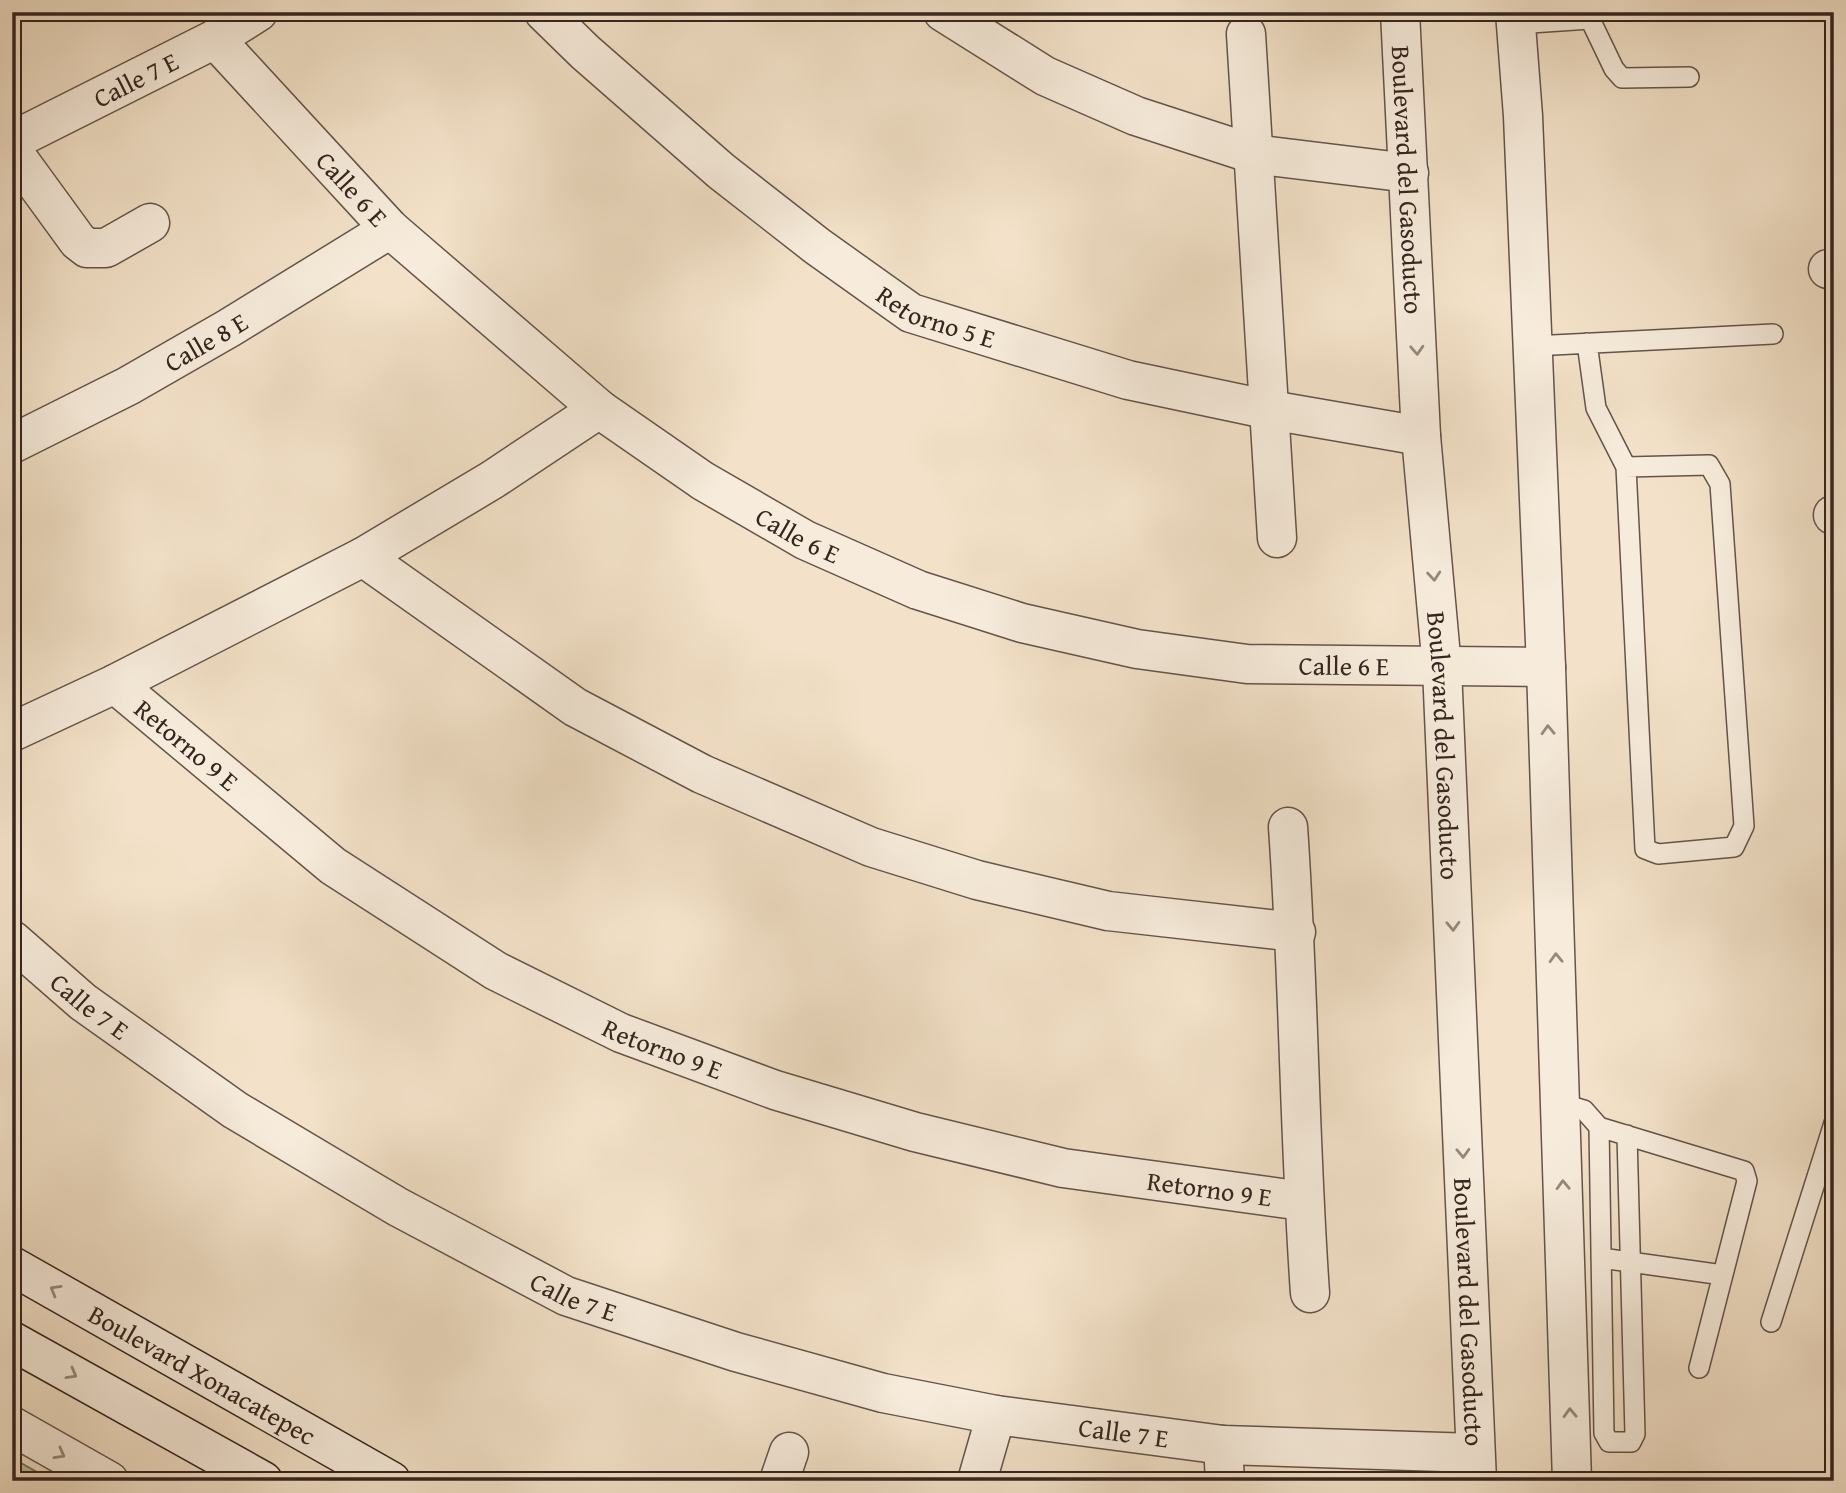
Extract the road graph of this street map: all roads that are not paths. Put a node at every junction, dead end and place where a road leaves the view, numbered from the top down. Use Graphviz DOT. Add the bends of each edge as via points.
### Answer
graph roads {
  1 [pos="258,12"];
  2 [pos="544,12"];
  3 [pos="943,12"];
  4 [pos="1400,12"];
  5 [pos="1590,16"];
  6 [pos="1515,18"];
  7 [pos="1246,34"];
  8 [pos="215,39"];
  9 [pos="1689,77"];
  10 [pos="12,142"];
  11 [pos="1253,154"];
  12 [pos="1409,173"];
  13 [pos="150,223"];
  14 [pos="390,229"];
  15 [pos="1773,334"];
  16 [pos="1587,343"];
  17 [pos="1532,346"];
  18 [pos="598,409"];
  19 [pos="1270,410"];
  20 [pos="1421,436"];
  21 [pos="12,444"];
  22 [pos="1626,467"];
  23 [pos="1277,538"];
  24 [pos="363,557"];
  25 [pos="1546,667"];
  26 [pos="1442,668"];
  27 [pos="115,684"];
  28 [pos="12,732"];
  29 [pos="1288,827"];
  30 [pos="1296,932"];
  31 [pos="12,940"];
  32 [pos="1560,1103"];
  33 [pos="1834,1123"];
  34 [pos="1599,1127"];
  35 [pos="1627,1135"];
  36 [pos="1303,1201"];
  37 [pos="1601,1258"];
  38 [pos="1631,1261"];
  39 [pos="12,1266"];
  40 [pos="1723,1275"];
  41 [pos="1310,1293"];
  42 [pos="1771,1322"];
  43 [pos="12,1341"];
  44 [pos="1699,1368"];
  45 [pos="996,1415"];
  46 [pos="12,1426"];
  47 [pos="1224,1463"];
  48 [pos="1476,1467"];
  49 [pos="109,1481"];
  50 [pos="263,1481"];
  51 [pos="391,1481"];
  52 [pos="977,1481"];
  53 [pos="1572,1481"];
  1 -- 8 [label="street, Calle 7 E"];
  2 -- 19 [label="street, Retorno 5 E" via="721,171 911,313 1128,380"];
  3 -- 11 [label="street" via="1045,76 1136,116"];
  4 -- 12 [label="street, Boulevard del Gasoducto"];
  5 -- 6 [label="lane"];
  5 -- 9 [label="lane" via="1622,78"];
  6 -- 17 [label="street"];
  7 -- 11 [label="street"];
  8 -- 10 [label="street, Calle 7 E"];
  8 -- 14 [label="street, Calle 6 E"];
  10 -- 13 [label="street" via="19,160 87,248 106,248"];
  11 -- 12 [label="street"];
  11 -- 19 [label="street"];
  12 -- 20 [label="street, Boulevard del Gasoducto, one-way"];
  14 -- 18 [label="street, Calle 6 E"];
  14 -- 21 [label="street, Calle 8 E" via="139,380"];
  15 -- 16 [label="lane"];
  16 -- 17 [label="lane"];
  16 -- 22 [label="lane" via="1596,408"];
  17 -- 25 [label="street"];
  18 -- 24 [label="street, Retorno 9 E" via="492,480"];
  18 -- 26 [label="street, Calle 6 E" via="703,481 805,540 918,590 1022,623 1137,649 1247,664"];
  19 -- 20 [label="street, Retorno 5 E"];
  19 -- 23 [label="street"];
  20 -- 26 [label="street, Boulevard del Gasoducto, one-way"];
  22 -- 22 [label="lane" via="1645,849 1658,854 1734,846 1744,826 1720,484 1709,465"];
  24 -- 27 [label="street, Retorno 9 E"];
  24 -- 30 [label="street" via="575,707 702,774 871,847 977,880 1108,911"];
  25 -- 26 [label="street, Calle 6 E"];
  32 -- 25 [label="street, one-way"];
  26 -- 48 [label="street, Boulevard del Gasoducto, one-way"];
  27 -- 28 [label="street, Retorno 9 E"];
  27 -- 36 [label="street, Retorno 9 E" via="333,866 496,971 621,1032 775,1090 915,1132 1063,1168"];
  29 -- 30 [label="street"];
  30 -- 36 [label="street"];
  31 -- 45 [label="street, Calle 7 E" via="83,1002 235,1110 398,1207 566,1296 736,1352 883,1393"];
  32 -- 34 [label="lane" via="1584,1110"];
  53 -- 32 [label="street, one-way"];
  33 -- 42 [label="lane"];
  34 -- 35 [label="lane"];
  34 -- 37 [label="lane"];
  35 -- 38 [label="lane"];
  35 -- 40 [label="lane" via="1744,1171 1747,1181"];
  36 -- 41 [label="street"];
  37 -- 38 [label="lane"];
  37 -- 38 [label="lane" via="1604,1433 1609,1442 1631,1442 1635,1434"];
  38 -- 40 [label="lane"];
  51 -- 39 [label="street, Boulevard Xonacatepec, one-way"];
  40 -- 44 [label="lane"];
  43 -- 50 [label="street, one-way"];
  45 -- 47 [label="street, Calle 7 E"];
  45 -- 52 [label="street"];
  46 -- 49 [label="street, one-way"];
  47 -- 48 [label="street, Calle 7 E"];
}
